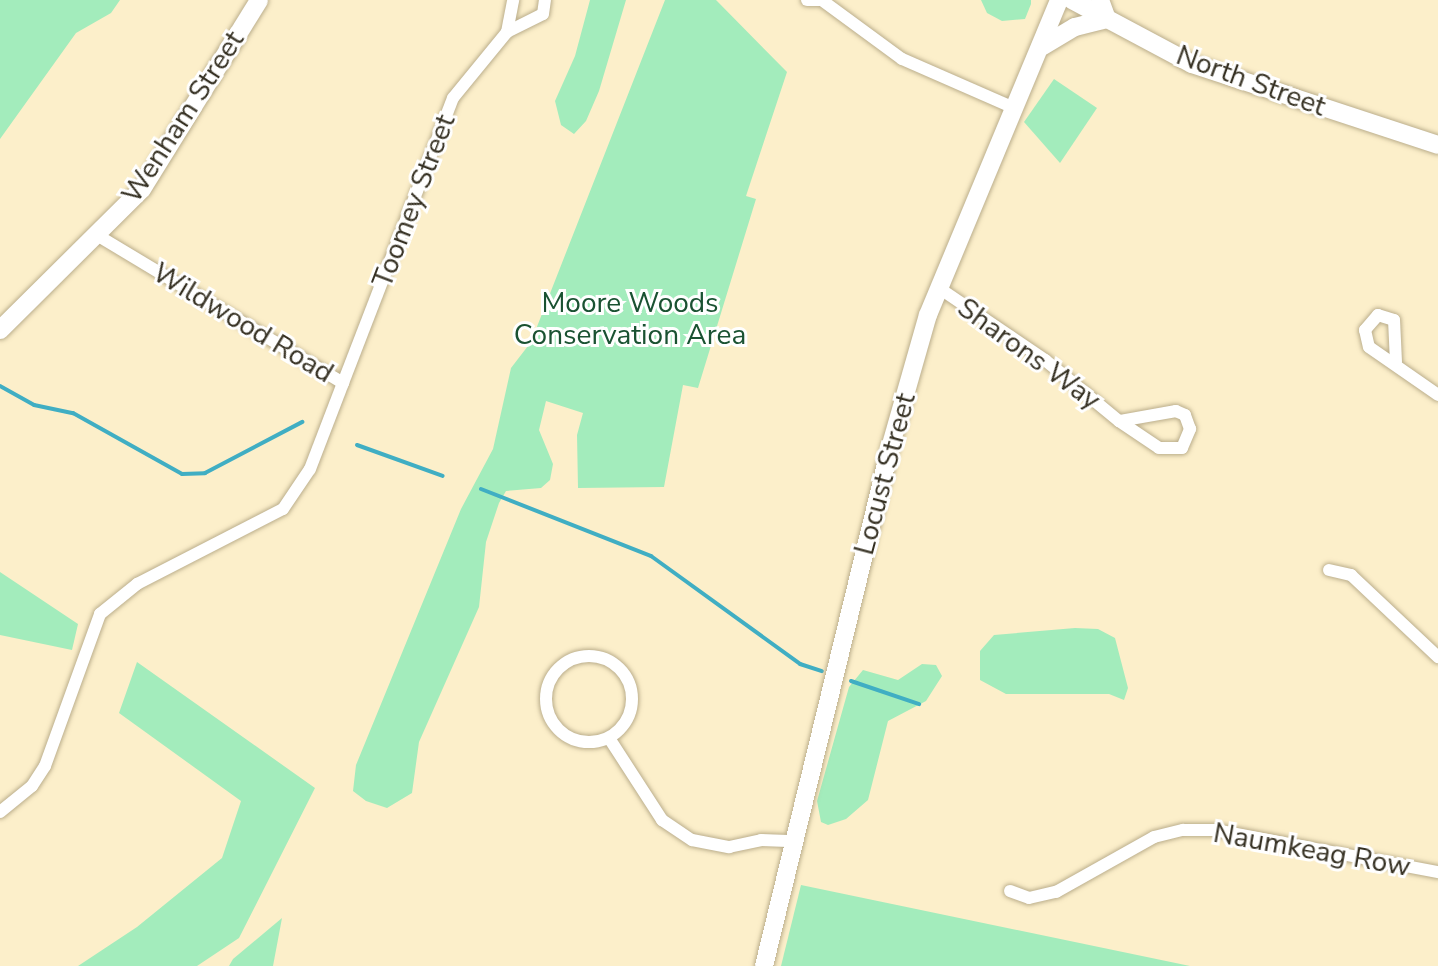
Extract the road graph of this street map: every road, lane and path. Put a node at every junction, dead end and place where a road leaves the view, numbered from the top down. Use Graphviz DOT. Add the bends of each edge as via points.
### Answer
graph roads {
  1 [pos="259,0"];
  2 [pos="513,0"];
  3 [pos="545,0"];
  4 [pos="807,0"];
  5 [pos="824,0"];
  6 [pos="1059,0"];
  7 [pos="1072,0"];
  8 [pos="1100,0"];
  9 [pos="1107,19"];
  10 [pos="507,32"];
  11 [pos="1043,46"];
  12 [pos="1014,108"];
  13 [pos="1438,145"];
  14 [pos="98,236"];
  15 [pos="939,288"];
  16 [pos="0,330"];
  17 [pos="1396,362"];
  18 [pos="343,383"];
  19 [pos="1438,395"];
  20 [pos="1119,421"];
  21 [pos="1329,570"];
  22 [pos="1438,657"];
  23 [pos="609,738"];
  24 [pos="0,812"];
  25 [pos="795,841"];
  26 [pos="1438,872"];
  27 [pos="1010,891"];
  28 [pos="764,966"];
  1 -- 14 [label="main road, Wenham Street" via="142,189"];
  2 -- 10 [label="street, Toomey Street"];
  3 -- 10 [label="street, Toomey Street" via="543,14"];
  4 -- 5 [label="street"];
  5 -- 12 [label="street" via="902,59"];
  6 -- 11 [label="main road, Locust Street"];
  7 -- 9 [label="main road, North Street"];
  8 -- 9 [label="main road"];
  9 -- 11 [label="main road" via="1075,27"];
  9 -- 13 [label="main road, North Street" via="1192,64"];
  10 -- 18 [label="street, Toomey Street" via="453,98"];
  11 -- 12 [label="main road, Locust Street"];
  12 -- 15 [label="main road, Locust Street"];
  14 -- 16 [label="main road, Wenham Street"];
  14 -- 18 [label="street, Wildwood Road"];
  15 -- 20 [label="street, Sharons Way" via="1045,360"];
  15 -- 25 [label="main road, Locust Street" via="890,448"];
  17 -- 19 [label="street" via="1408,377"];
  18 -- 24 [label="street, Wildwood Road" via="310,469 283,509 150,577 100,614 45,766 32,786"];
  20 -- 20 [label="street, Sharons Way" via="1164,451 1182,448 1190,429 1185,415 1176,411"];
  21 -- 22 [label="street" via="1351,575"];
  23 -- 23 [label="street" via="631,709 624,674 592,656 566,661 547,684 547,713 566,736 580,742"];
  23 -- 25 [label="street" via="662,820 692,840 729,847 761,840"];
  25 -- 28 [label="main road, Locust Street"];
  26 -- 27 [label="street, Naumkeag Row" via="1215,830 1183,830 1154,837 1056,892 1029,898"];
}
